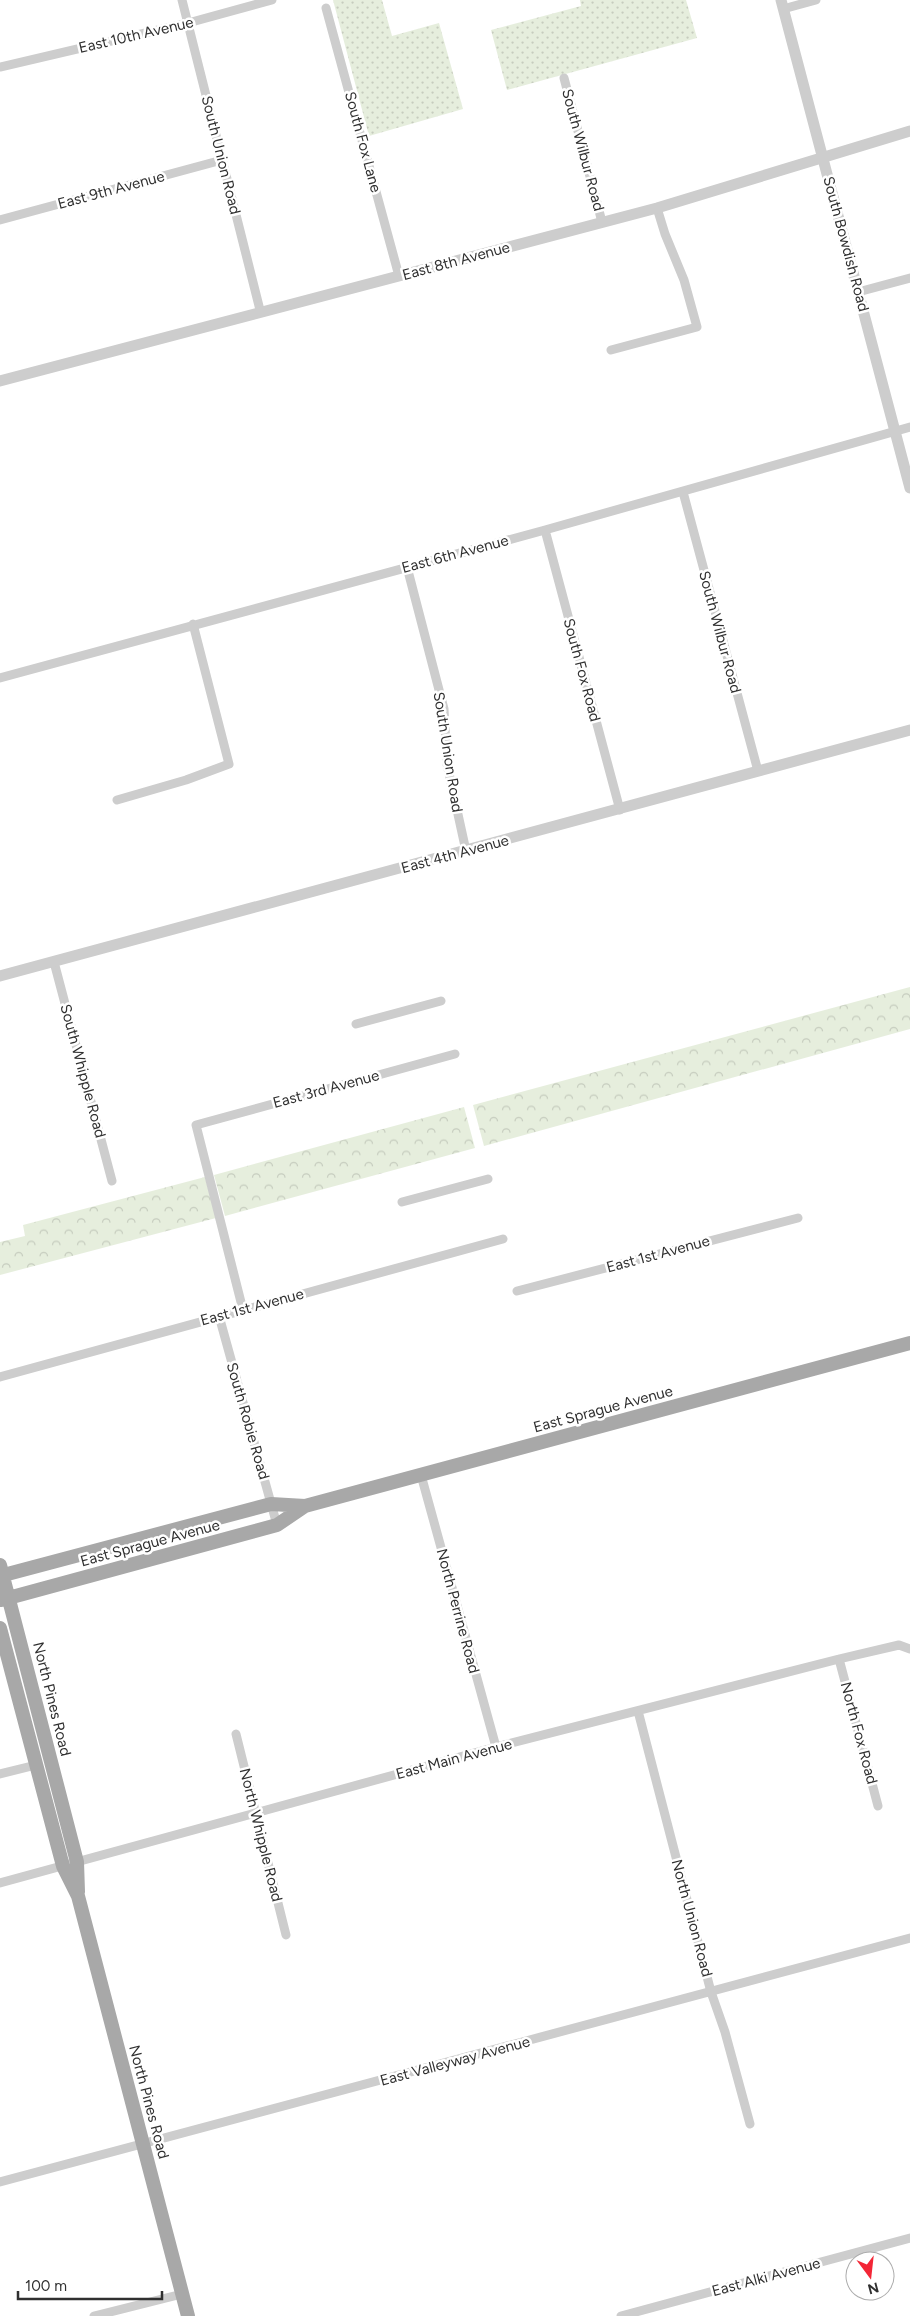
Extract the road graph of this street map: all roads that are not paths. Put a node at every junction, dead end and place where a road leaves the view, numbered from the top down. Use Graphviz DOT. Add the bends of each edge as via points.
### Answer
graph roads {
  1 [pos="182,0"];
  2 [pos="272,0"];
  3 [pos="816,0"];
  4 [pos="782,4"];
  5 [pos="326,8"];
  6 [pos="188,23"];
  7 [pos="0,67"];
  8 [pos="564,78"];
  9 [pos="910,131"];
  10 [pos="823,156"];
  11 [pos="222,160"];
  12 [pos="657,208"];
  13 [pos="0,220"];
  14 [pos="602,222"];
  15 [pos="399,276"];
  16 [pos="910,278"];
  17 [pos="858,292"];
  18 [pos="260,310"];
  19 [pos="611,350"];
  20 [pos="0,381"];
  21 [pos="910,427"];
  22 [pos="895,431"];
  23 [pos="910,488"];
  24 [pos="683,492"];
  25 [pos="545,530"];
  26 [pos="407,567"];
  27 [pos="193,624"];
  28 [pos="0,678"];
  29 [pos="910,730"];
  30 [pos="758,771"];
  31 [pos="117,800"];
  32 [pos="620,810"];
  33 [pos="466,851"];
  34 [pos="54,962"];
  35 [pos="0,976"];
  36 [pos="441,1001"];
  37 [pos="356,1024"];
  38 [pos="455,1054"];
  39 [pos="488,1179"];
  40 [pos="112,1181"];
  41 [pos="402,1202"];
  42 [pos="798,1218"];
  43 [pos="504,1239"];
  44 [pos="517,1291"];
  45 [pos="243,1310"];
  46 [pos="219,1316"];
  47 [pos="910,1343"];
  48 [pos="0,1377"];
  49 [pos="421,1475"];
  50 [pos="271,1504"];
  51 [pos="304,1506"];
  52 [pos="277,1525"];
  53 [pos="1,1572"];
  54 [pos="4,1599"];
  55 [pos="0,1628"];
  56 [pos="910,1649"];
  57 [pos="839,1659"];
  58 [pos="638,1711"];
  59 [pos="236,1734"];
  60 [pos="496,1747"];
  61 [pos="36,1765"];
  62 [pos="0,1774"];
  63 [pos="878,1806"];
  64 [pos="256,1812"];
  65 [pos="77,1862"];
  66 [pos="63,1866"];
  67 [pos="0,1883"];
  68 [pos="78,1896"];
  69 [pos="286,1935"];
  70 [pos="910,1938"];
  71 [pos="711,1992"];
  72 [pos="750,2124"];
  73 [pos="144,2144"];
  74 [pos="0,2182"];
  75 [pos="910,2238"];
  76 [pos="182,2294"];
  77 [pos="94,2316"];
  78 [pos="188,2316"];
  79 [pos="622,2316"];
  1 -- 6 [label="street, South Union Road"];
  2 -- 6 [label="street, East 10th Avenue"];
  3 -- 4 [label="street"];
  4 -- 10 [label="street, South Bowdish Road"];
  5 -- 15 [label="street, South Fox Lane"];
  6 -- 7 [label="street, East 10th Avenue"];
  6 -- 11 [label="street, South Union Road"];
  8 -- 14 [label="street, South Wilbur Road"];
  9 -- 10 [label="street, East 8th Avenue"];
  10 -- 12 [label="street, East 8th Avenue"];
  10 -- 17 [label="street, South Bowdish Road"];
  11 -- 13 [label="street, East 9th Avenue"];
  11 -- 18 [label="street, South Union Road"];
  12 -- 14 [label="street, East 8th Avenue"];
  12 -- 19 [label="street" via="684,280 697,327"];
  14 -- 15 [label="street, East 8th Avenue"];
  15 -- 18 [label="street, East 8th Avenue"];
  16 -- 17 [label="street"];
  17 -- 22 [label="street, South Bowdish Road"];
  18 -- 20 [label="street, East 8th Avenue"];
  21 -- 22 [label="street, East 6th Avenue"];
  22 -- 23 [label="street, South Bowdish Road"];
  22 -- 24 [label="street, East 6th Avenue"];
  24 -- 25 [label="street, East 6th Avenue"];
  24 -- 30 [label="street, South Wilbur Road"];
  25 -- 26 [label="street, East 6th Avenue"];
  25 -- 32 [label="street, South Fox Road"];
  26 -- 27 [label="street, East 6th Avenue"];
  26 -- 33 [label="street, South Union Road" via="444,709 447,764"];
  27 -- 28 [label="street, East 6th Avenue"];
  27 -- 31 [label="street" via="229,764"];
  29 -- 30 [label="street, East 4th Avenue"];
  30 -- 32 [label="street, East 4th Avenue"];
  32 -- 33 [label="street, East 4th Avenue"];
  33 -- 34 [label="street, East 4th Avenue"];
  34 -- 35 [label="street, East 4th Avenue"];
  34 -- 40 [label="street, South Whipple Road"];
  36 -- 37 [label="street"];
  38 -- 45 [label="street, East 3rd Avenue" via="196,1125"];
  39 -- 41 [label="street"];
  42 -- 44 [label="street, East 1st Avenue"];
  43 -- 45 [label="street, East 1st Avenue"];
  45 -- 46 [label="street, East 1st Avenue"];
  46 -- 48 [label="street, East 1st Avenue"];
  46 -- 50 [label="street, South Robie Road"];
  47 -- 49 [label="main road, East Sprague Avenue"];
  49 -- 51 [label="main road, East Sprague Avenue"];
  49 -- 60 [label="street, North Perrine Road"];
  50 -- 51 [label="main road, East Sprague Avenue"];
  50 -- 52 [label="street, South Robie Road"];
  50 -- 53 [label="main road, East Sprague Avenue"];
  51 -- 52 [label="main road, East Sprague Avenue"];
  52 -- 54 [label="main road, East Sprague Avenue"];
  53 -- 54 [label="main road, North Pines Road"];
  54 -- 65 [label="main road, North Pines Road"];
  55 -- 61 [label="main road, North Pines Road"];
  56 -- 57 [label="street, East Main Avenue" via="899,1645"];
  57 -- 58 [label="street, East Main Avenue"];
  57 -- 63 [label="street, North Fox Road"];
  58 -- 60 [label="street, East Main Avenue"];
  58 -- 71 [label="street, North Union Road"];
  59 -- 64 [label="street, North Whipple Road"];
  60 -- 64 [label="street, East Main Avenue"];
  61 -- 62 [label="street"];
  61 -- 66 [label="main road, North Pines Road"];
  64 -- 65 [label="street, East Main Avenue"];
  64 -- 69 [label="street, North Whipple Road"];
  65 -- 66 [label="street, East Main Avenue"];
  65 -- 68 [label="main road, North Pines Road"];
  66 -- 67 [label="street, East Main Avenue"];
  66 -- 68 [label="main road, North Pines Road"];
  68 -- 73 [label="main road, North Pines Road"];
  70 -- 71 [label="street, East Valleyway Avenue"];
  71 -- 72 [label="street, North Union Road"];
  71 -- 73 [label="street, East Valleyway Avenue"];
  73 -- 74 [label="street, East Valleyway Avenue"];
  73 -- 76 [label="main road, North Pines Road"];
  75 -- 79 [label="street, East Alki Avenue"];
  76 -- 77 [label="street"];
  76 -- 78 [label="main road, North Pines Road"];
}
